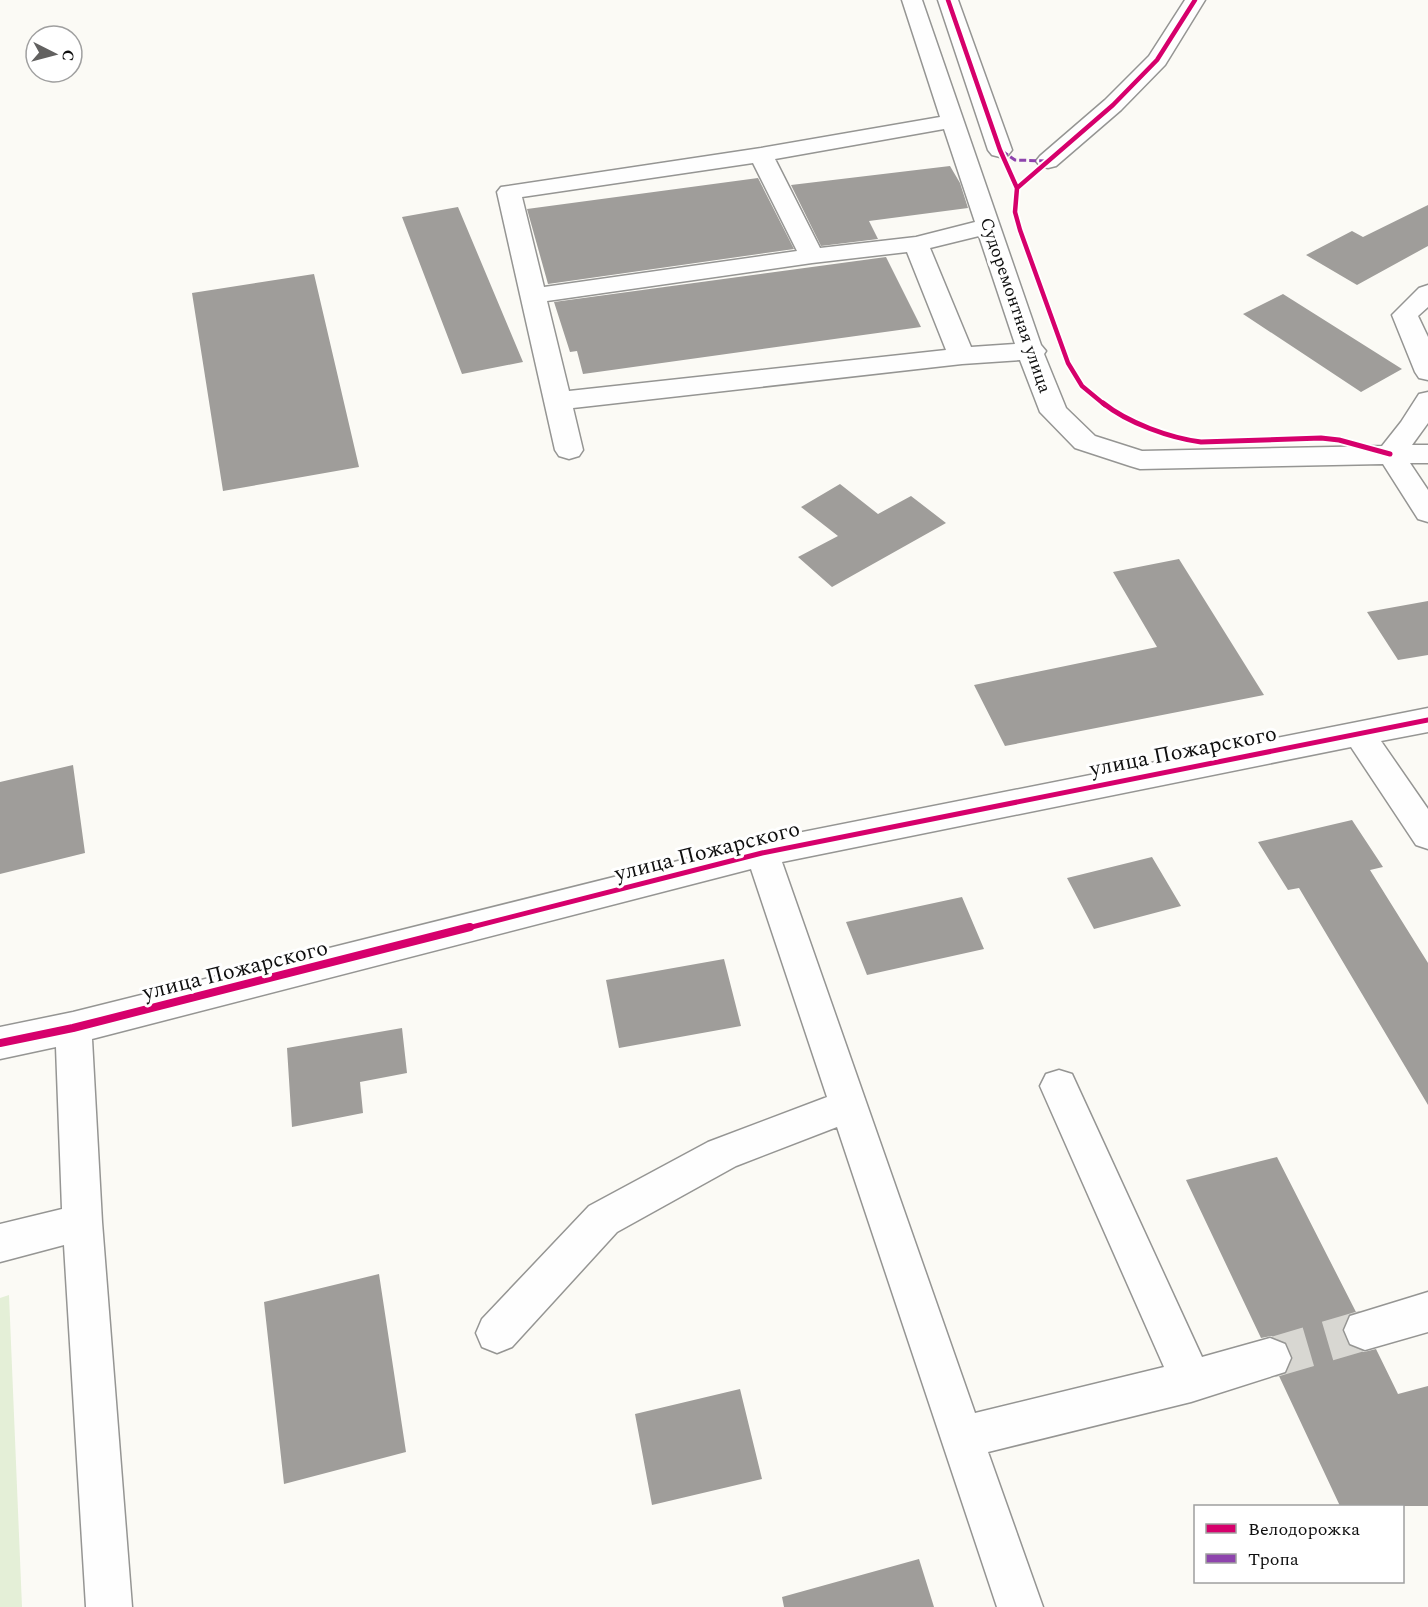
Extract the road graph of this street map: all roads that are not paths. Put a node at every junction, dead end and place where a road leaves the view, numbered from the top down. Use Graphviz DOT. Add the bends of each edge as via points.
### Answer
graph roads {
  1 [pos="912,0"];
  2 [pos="948,0"];
  3 [pos="1195,0"];
  4 [pos="953,121"];
  5 [pos="1000,150"];
  6 [pos="761,155"];
  7 [pos="1048,161"];
  8 [pos="989,226"];
  9 [pos="916,244"];
  10 [pos="812,256"];
  11 [pos="1428,293"];
  12 [pos="532,296"];
  13 [pos="1033,351"];
  14 [pos="962,356"];
  15 [pos="1428,372"];
  16 [pos="1428,400"];
  17 [pos="557,401"];
  18 [pos="569,450"];
  19 [pos="1390,454"];
  20 [pos="1428,454"];
  21 [pos="1428,512"];
  22 [pos="1428,720"];
  23 [pos="1359,734"];
  24 [pos="1428,836"];
  25 [pos="762,853"];
  26 [pos="73,1028"];
  27 [pos="0,1043"];
  28 [pos="1059,1086"];
  29 [pos="849,1105"];
  30 [pos="82,1222"];
  31 [pos="0,1242"];
  32 [pos="1428,1312"];
  33 [pos="1365,1330"];
  34 [pos="497,1333"];
  35 [pos="1270,1358"];
  36 [pos="1191,1381"];
  37 [pos="962,1437"];
  38 [pos="109,1607"];
  39 [pos="1020,1607"];
  1 -- 4 [label="street, Судоремонтная улица"];
  2 -- 5 [label="street"];
  3 -- 7 [label="street" via="1158,60"];
  4 -- 6 [label="street"];
  4 -- 8 [label="street, Судоремонтная улица"];
  6 -- 10 [label="street"];
  6 -- 12 [label="street" via="508,192"];
  8 -- 9 [label="street"];
  8 -- 13 [label="street, Судоремонтная улица"];
  9 -- 10 [label="street"];
  9 -- 14 [label="street"];
  10 -- 12 [label="street"];
  11 -- 15 [label="street" via="1405,315"];
  12 -- 17 [label="street"];
  13 -- 14 [label="street"];
  13 -- 19 [label="street, Судоремонтная улица" via="1054,412 1085,442 1140,460"];
  14 -- 17 [label="street"];
  16 -- 19 [label="street"];
  17 -- 18 [label="street"];
  19 -- 20 [label="street, Судоремонтная улица"];
  19 -- 21 [label="street"];
  22 -- 23 [label="street, улица Пожарского"];
  23 -- 24 [label="street"];
  23 -- 25 [label="street, улица Пожарского"];
  25 -- 26 [label="street, улица Пожарского"];
  25 -- 29 [label="street"];
  26 -- 27 [label="street, улица Пожарского"];
  26 -- 30 [label="street"];
  28 -- 36 [label="street"];
  29 -- 34 [label="street" via="722,1154 603,1219"];
  29 -- 37 [label="street"];
  30 -- 31 [label="street"];
  30 -- 38 [label="street"];
  32 -- 33 [label="street"];
  35 -- 36 [label="street"];
  36 -- 37 [label="street"];
  37 -- 39 [label="street"];
}
